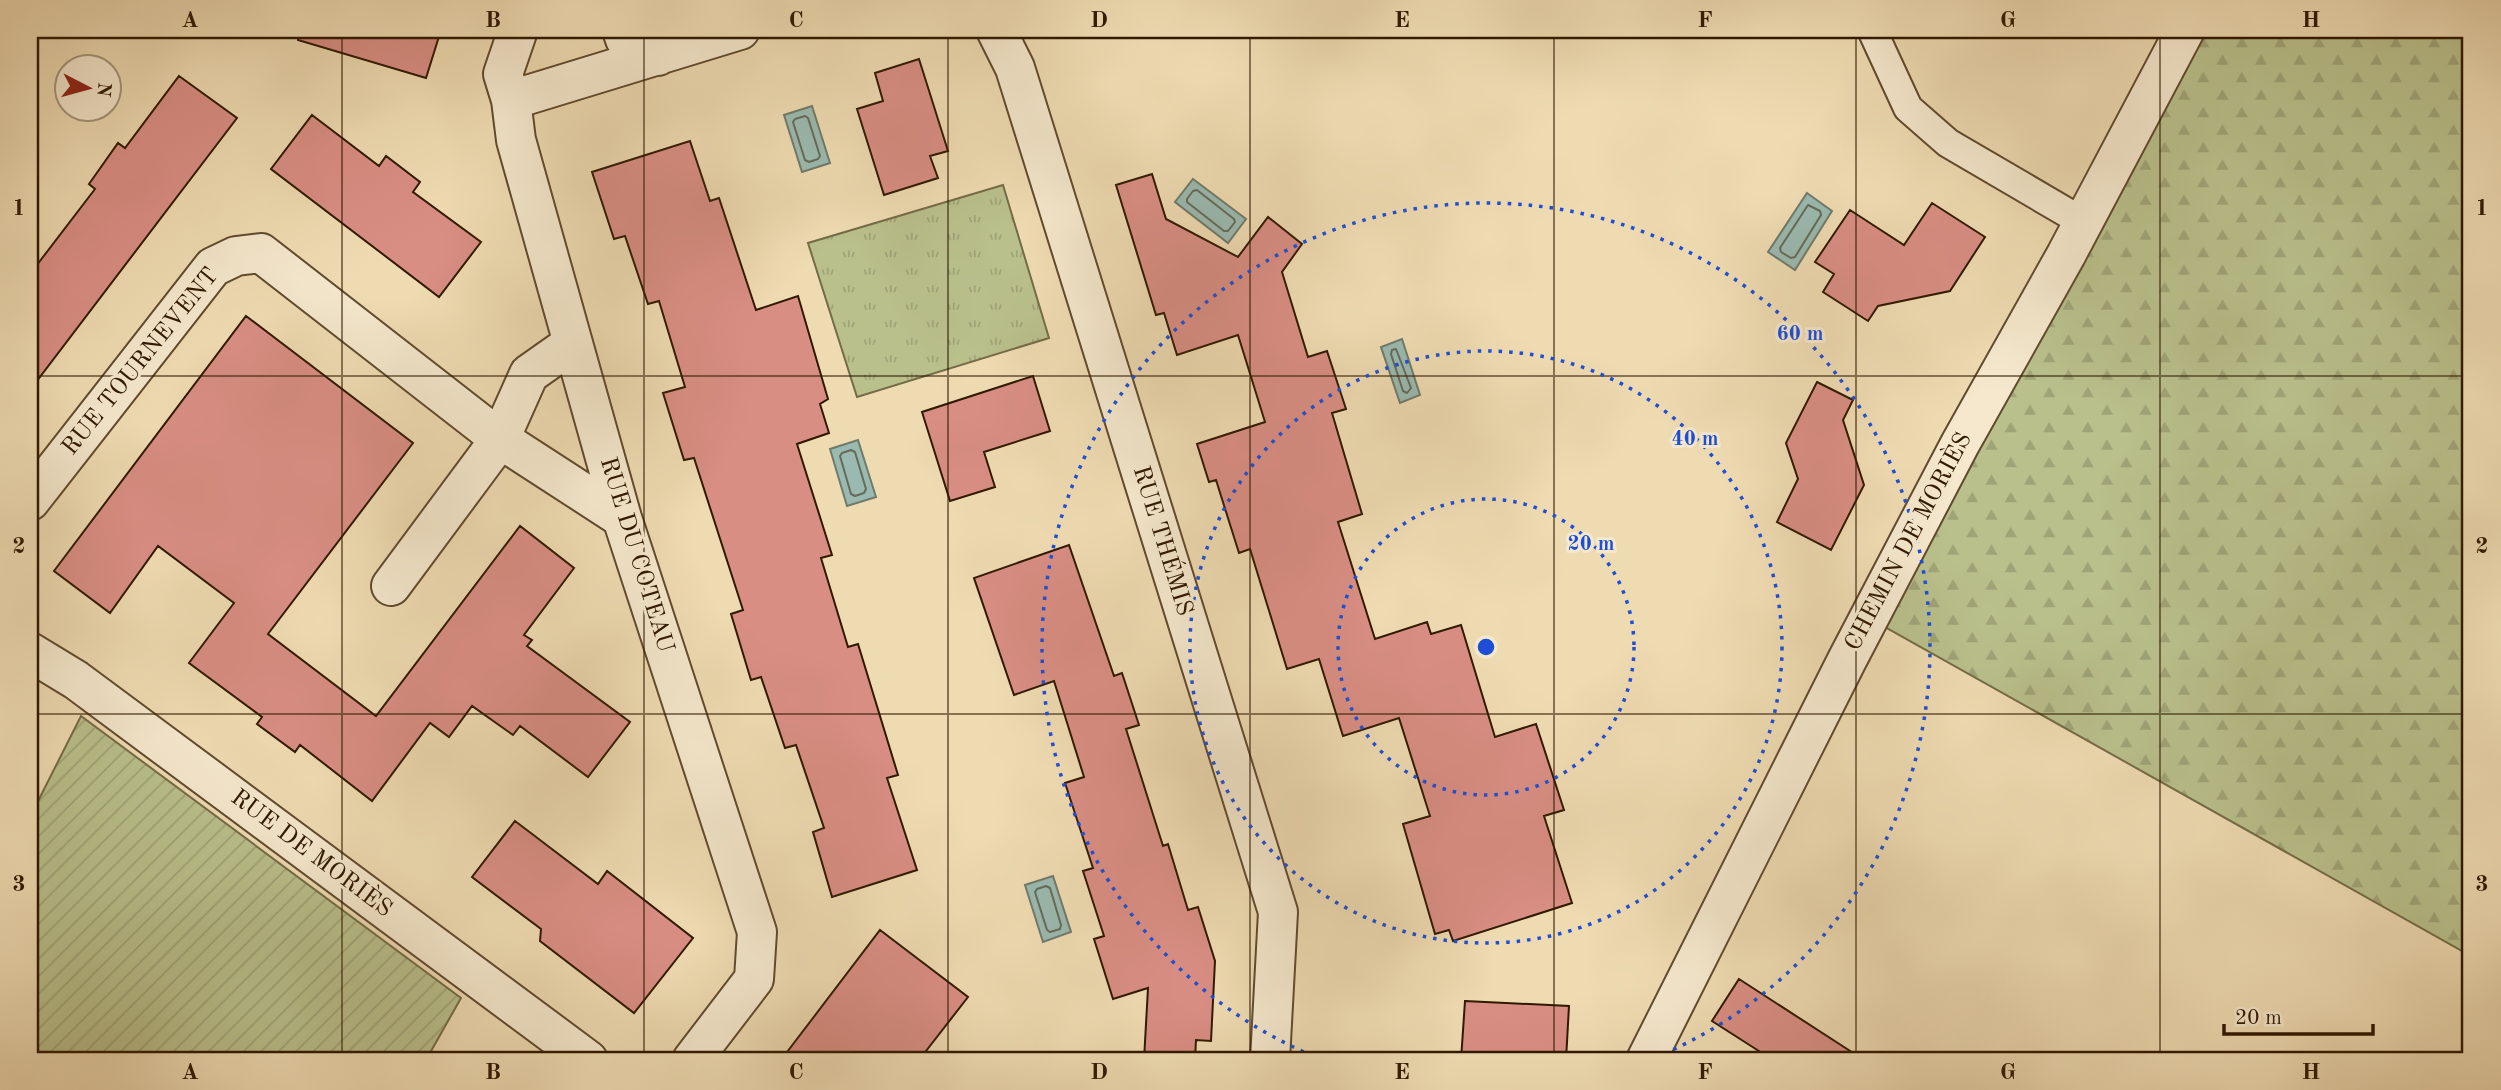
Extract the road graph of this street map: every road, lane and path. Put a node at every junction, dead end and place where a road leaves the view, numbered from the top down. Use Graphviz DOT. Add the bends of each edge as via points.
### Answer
graph roads {
  1 [pos="518,30"];
  2 [pos="622,30"];
  3 [pos="740,30"];
  4 [pos="996,30"];
  5 [pos="1872,30"];
  6 [pos="2185,30"];
  7 [pos="658,56"];
  8 [pos="511,100"];
  9 [pos="2083,222"];
  10 [pos="573,343"];
  11 [pos="500,439"];
  12 [pos="30,501"];
  13 [pos="622,518"];
  14 [pos="391,586"];
  15 [pos="30,652"];
  16 [pos="588,1060"];
  17 [pos="692,1060"];
  18 [pos="1269,1060"];
  19 [pos="1646,1060"];
  1 -- 8 [label="street, RUE DU COTEAU" via="503,74"];
  2 -- 7 [label="street" via="625,39"];
  3 -- 7 [label="street"];
  4 -- 18 [label="street, RUE THÉMIS" via="1015,68 1278,912"];
  5 -- 9 [label="lane" via="1908,108 1948,143"];
  6 -- 9 [label="street, CHEMIN DE MORIÈS"];
  7 -- 8 [label="street"];
  8 -- 10 [label="street, RUE DU COTEAU" via="516,140"];
  9 -- 19 [label="street, CHEMIN DE MORIÈS" via="1869,618"];
  10 -- 11 [label="street" via="529,374"];
  10 -- 13 [label="street, RUE DU COTEAU"];
  11 -- 12 [label="street, RUE TOURNEVENT" via="261,253 236,256 213,267"];
  11 -- 13 [label="street, RUE TOURNEVENT"];
  11 -- 14 [label="street"];
  13 -- 17 [label="street, RUE DU COTEAU" via="757,932 754,979"];
  15 -- 16 [label="street, RUE DE MORIÈS" via="76,680"];
}
